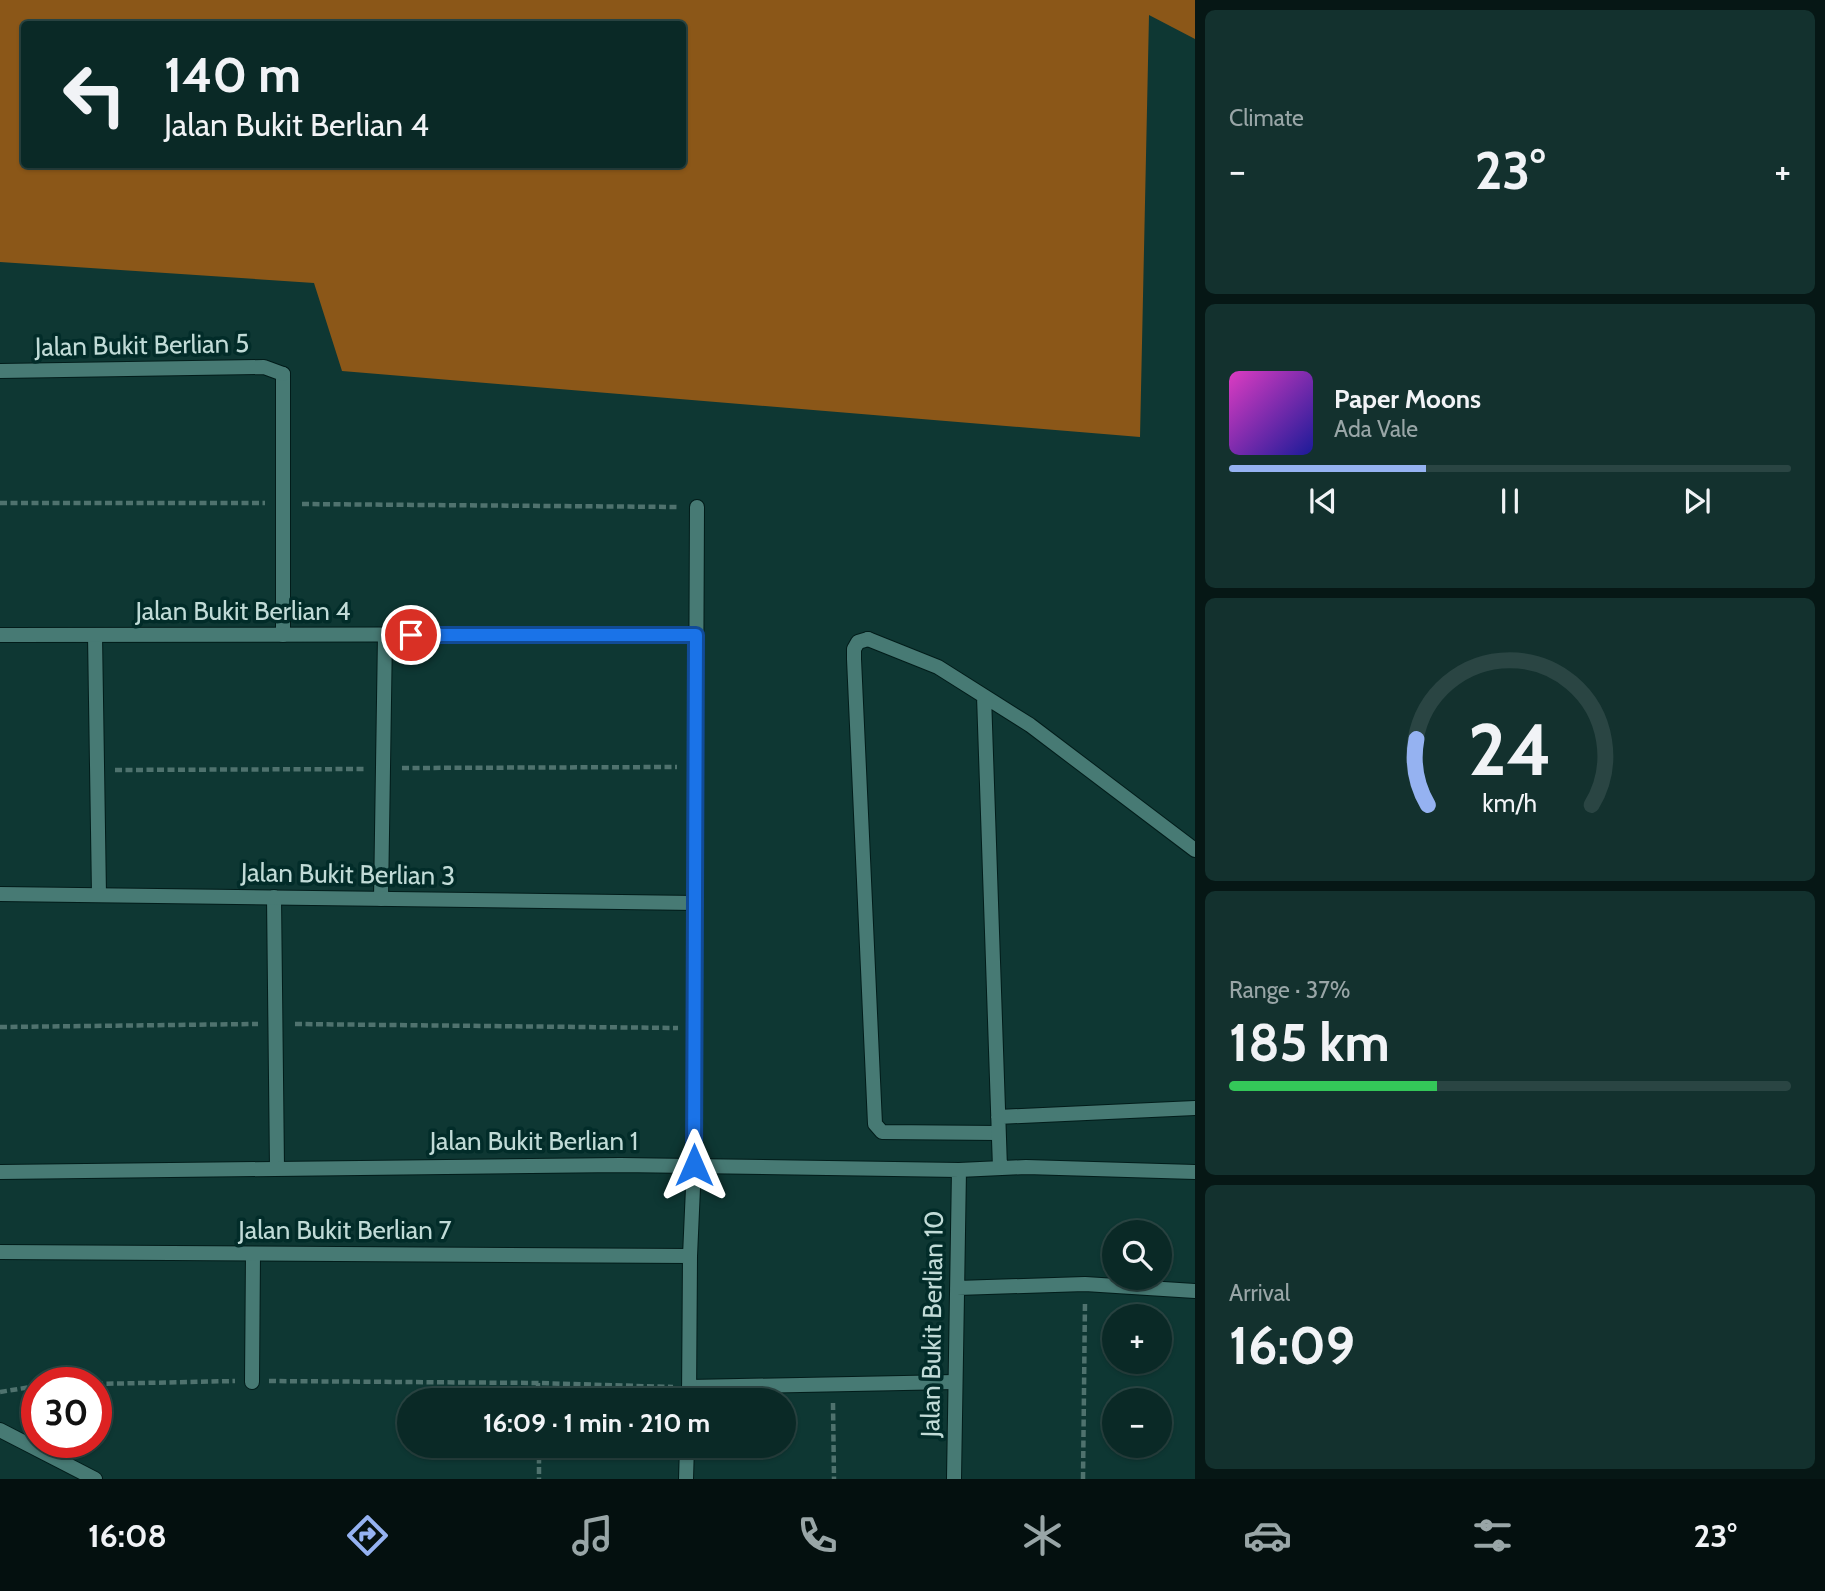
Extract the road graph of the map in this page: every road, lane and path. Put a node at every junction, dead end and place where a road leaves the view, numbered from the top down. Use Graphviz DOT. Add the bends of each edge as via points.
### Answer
graph roads {
  1 [pos="0,371"];
  2 [pos="0,503"];
  3 [pos="283,503"];
  4 [pos="697,507"];
  5 [pos="0,635"];
  6 [pos="95,635"];
  7 [pos="283,635"];
  8 [pos="385,635"];
  9 [pos="696,635"];
  10 [pos="984,696"];
  11 [pos="1195,850"];
  12 [pos="0,894"];
  13 [pos="99,895"];
  14 [pos="274,897"];
  15 [pos="381,899"];
  16 [pos="695,903"];
  17 [pos="276,1023"];
  18 [pos="0,1027"];
  19 [pos="695,1028"];
  20 [pos="1195,1108"];
  21 [pos="998,1117"];
  22 [pos="998,1133"];
  23 [pos="694,1165"];
  24 [pos="277,1168"];
  25 [pos="1000,1168"];
  26 [pos="959,1170"];
  27 [pos="0,1172"];
  28 [pos="1195,1172"];
  29 [pos="0,1252"];
  30 [pos="253,1254"];
  31 [pos="690,1256"];
  32 [pos="1085,1283"];
  33 [pos="957,1288"];
  34 [pos="1195,1291"];
  35 [pos="252,1381"];
  36 [pos="955,1382"];
  37 [pos="538,1383"];
  38 [pos="112,1384"];
  39 [pos="833,1384"];
  40 [pos="538,1388"];
  41 [pos="607,1388"];
  42 [pos="689,1388"];
  43 [pos="775,1388"];
  44 [pos="21,1389"];
  45 [pos="0,1392"];
  46 [pos="0,1430"];
  47 [pos="539,1458"];
  48 [pos="687,1458"];
  49 [pos="95,1479"];
  50 [pos="539,1479"];
  51 [pos="686,1479"];
  52 [pos="834,1479"];
  53 [pos="954,1479"];
  54 [pos="1083,1479"];
  1 -- 3 [label="street, Jalan Bukit Berlian 5" via="264,367 283,374"];
  2 -- 3 [label="path"];
  3 -- 4 [label="path"];
  3 -- 7 [label="street"];
  4 -- 9 [label="street"];
  5 -- 6 [label="street, Jalan Bukit Berlian 4"];
  6 -- 7 [label="street, Jalan Bukit Berlian 4"];
  6 -- 13 [label="street"];
  7 -- 8 [label="street, Jalan Bukit Berlian 4"];
  8 -- 9 [label="street, Jalan Bukit Berlian 4"];
  8 -- 15 [label="street"];
  9 -- 16 [label="street"];
  10 -- 11 [label="street" via="1030,725"];
  10 -- 21 [label="street"];
  10 -- 22 [label="street" via="938,667 868,639 854,649 874,1124 882,1132"];
  12 -- 13 [label="street, Jalan Bukit Berlian 3"];
  13 -- 14 [label="street, Jalan Bukit Berlian 3"];
  14 -- 15 [label="street, Jalan Bukit Berlian 3"];
  14 -- 17 [label="street"];
  15 -- 16 [label="street, Jalan Bukit Berlian 3"];
  16 -- 19 [label="street"];
  17 -- 18 [label="path"];
  17 -- 19 [label="path"];
  17 -- 24 [label="street"];
  19 -- 23 [label="street"];
  20 -- 21 [label="street"];
  21 -- 22 [label="street"];
  22 -- 25 [label="street"];
  23 -- 24 [label="street, Jalan Bukit Berlian 1"];
  23 -- 26 [label="street, Jalan Bukit Berlian 1"];
  23 -- 31 [label="street"];
  24 -- 27 [label="street, Jalan Bukit Berlian 1"];
  25 -- 26 [label="street, Jalan Bukit Berlian 1"];
  25 -- 28 [label="street, Jalan Bukit Berlian 1"];
  26 -- 33 [label="street, Jalan Bukit Berlian 10"];
  29 -- 30 [label="street, Jalan Bukit Berlian 7"];
  30 -- 31 [label="street, Jalan Bukit Berlian 7"];
  30 -- 35 [label="street"];
  31 -- 42 [label="street"];
  32 -- 33 [label="street"];
  32 -- 34 [label="street"];
  32 -- 54 [label="path"];
  33 -- 36 [label="street, Jalan Bukit Berlian 10"];
  35 -- 37 [label="path"];
  35 -- 38 [label="path"];
  36 -- 39 [label="street"];
  36 -- 53 [label="street, Jalan Bukit Berlian 10"];
  37 -- 40 [label="path"];
  37 -- 41 [label="path"];
  39 -- 43 [label="street"];
  39 -- 52 [label="path"];
  44 -- 45 [label="path"];
  46 -- 49 [label="street"];
  47 -- 50 [label="path"];
  48 -- 51 [label="street"];
}
